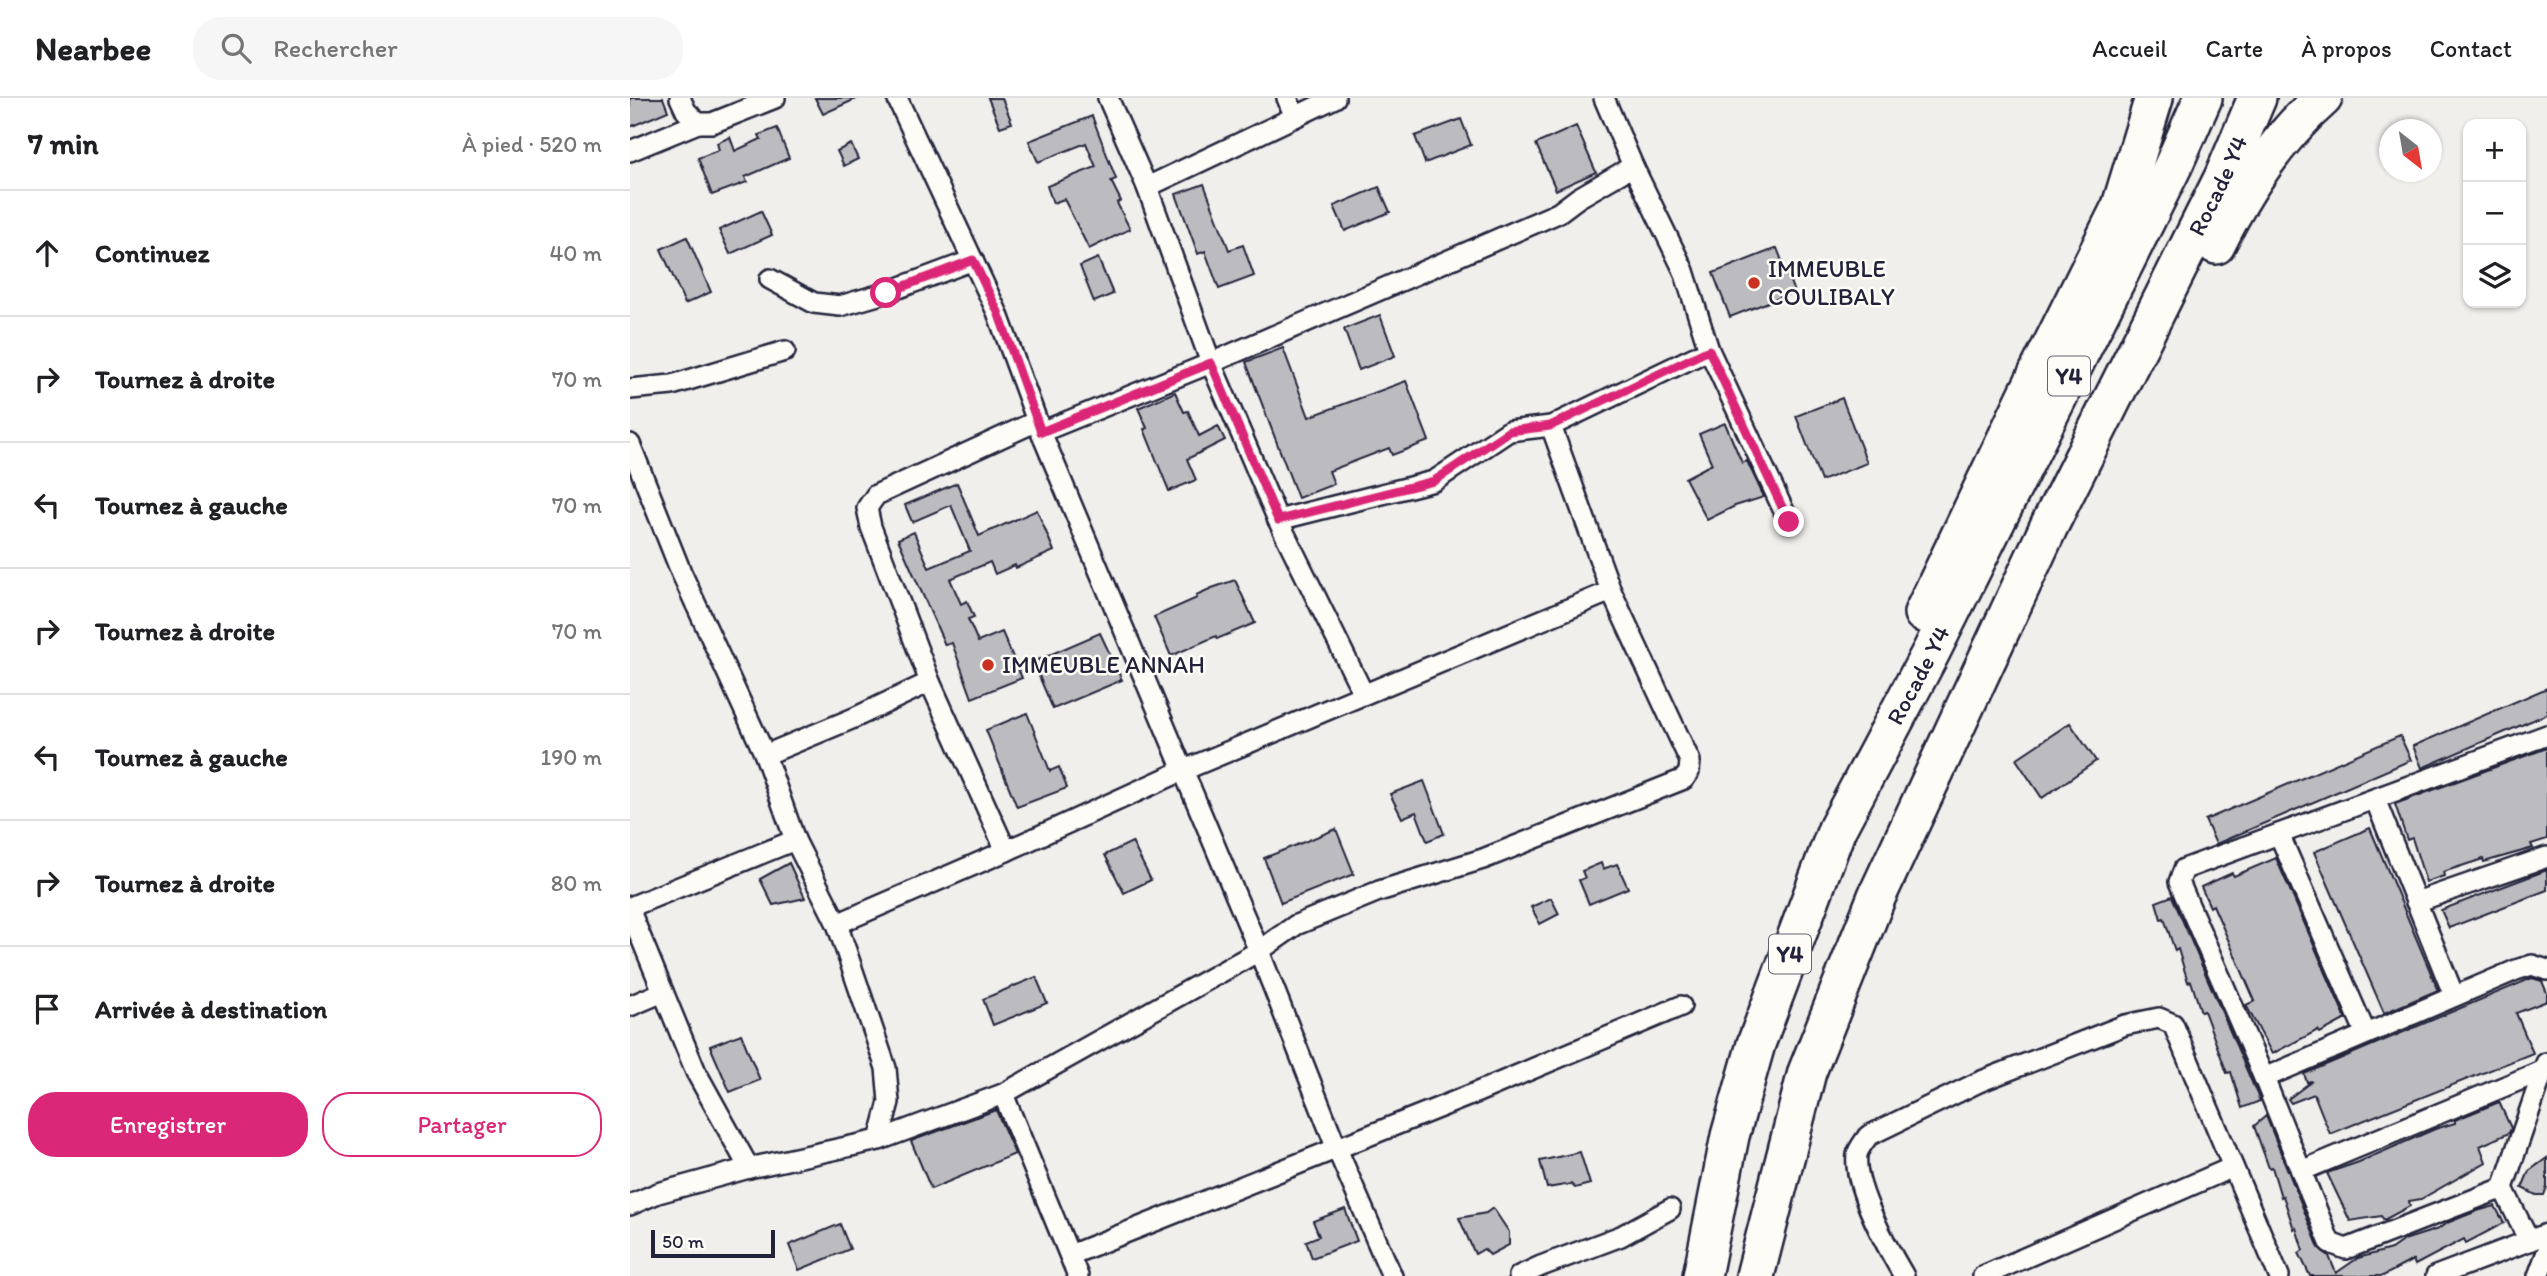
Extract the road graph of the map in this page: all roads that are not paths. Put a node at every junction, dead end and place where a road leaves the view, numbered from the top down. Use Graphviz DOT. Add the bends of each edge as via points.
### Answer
graph roads {
  1 [pos="680,98"];
  2 [pos="775,98"];
  3 [pos="897,98"];
  4 [pos="1108,98"];
  5 [pos="1287,98"];
  6 [pos="1335,98"];
  7 [pos="1604,98"];
  8 [pos="2154,98"];
  9 [pos="2173,98"];
  10 [pos="2203,98"];
  11 [pos="2257,98"];
  12 [pos="2277,98"];
  13 [pos="2323,98"];
  14 [pos="1295,117"];
  15 [pos="698,123"];
  16 [pos="630,150"];
  17 [pos="1633,166"];
  18 [pos="1147,187"];
  19 [pos="2121,206"];
  20 [pos="2230,216"];
  21 [pos="973,260"];
  22 [pos="769,279"];
  23 [pos="1709,350"];
  24 [pos="785,351"];
  25 [pos="1211,363"];
  26 [pos="630,389"];
  27 [pos="1039,426"];
  28 [pos="1550,426"];
  29 [pos="630,444"];
  30 [pos="1278,520"];
  31 [pos="1789,522"];
  32 [pos="1611,591"];
  33 [pos="930,682"];
  34 [pos="1363,694"];
  35 [pos="2547,735"];
  36 [pos="765,755"];
  37 [pos="1184,770"];
  38 [pos="2375,799"];
  39 [pos="1919,806"];
  40 [pos="1837,829"];
  41 [pos="2279,834"];
  42 [pos="795,840"];
  43 [pos="1006,851"];
  44 [pos="2547,857"];
  45 [pos="2416,902"];
  46 [pos="630,909"];
  47 [pos="837,924"];
  48 [pos="1259,951"];
  49 [pos="2547,970"];
  50 [pos="663,992"];
  51 [pos="2454,996"];
  52 [pos="630,1006"];
  53 [pos="1681,1006"];
  54 [pos="2366,1034"];
  55 [pos="2545,1065"];
  56 [pos="2264,1078"];
  57 [pos="1003,1094"];
  58 [pos="879,1140"];
  59 [pos="1337,1149"];
  60 [pos="2234,1167"];
  61 [pos="749,1168"];
  62 [pos="2301,1171"];
  63 [pos="2503,1188"];
  64 [pos="630,1205"];
  65 [pos="1670,1209"];
  66 [pos="2538,1238"];
  67 [pos="2547,1252"];
  68 [pos="1070,1255"];
  69 [pos="1079,1276"];
  70 [pos="1392,1276"];
  71 [pos="1518,1276"];
  72 [pos="1702,1276"];
  73 [pos="1755,1276"];
  74 [pos="1904,1276"];
  75 [pos="1983,1276"];
  76 [pos="2279,1276"];
  77 [pos="2436,1276"];
  78 [pos="2538,1276"];
  1 -- 15 [label="street" via="685,111"];
  2 -- 15 [label="street" via="712,123"];
  3 -- 21 [label="street"];
  4 -- 18 [label="street"];
  5 -- 14 [label="street"];
  6 -- 14 [label="street"];
  7 -- 17 [label="street"];
  8 -- 19 [label="highway"];
  9 -- 19 [label="highway"];
  10 -- 40 [label="highway, Rocade Y4 / Y4" via="1937,640"];
  11 -- 39 [label="highway, Rocade Y4 / Y4"];
  12 -- 20 [label="highway"];
  13 -- 20 [label="highway" via="2272,152"];
  14 -- 18 [label="street"];
  15 -- 16 [label="street"];
  17 -- 23 [label="street" via="1685,271"];
  17 -- 25 [label="street" via="1558,213"];
  18 -- 25 [label="street"];
  19 -- 40 [label="highway" via="1917,626 1870,730"];
  20 -- 39 [label="highway" via="2055,566"];
  21 -- 22 [label="street" via="840,306 814,303"];
  21 -- 27 [label="street" via="998,312"];
  23 -- 28 [label="street"];
  23 -- 31 [label="street"];
  24 -- 26 [label="street" via="672,385"];
  25 -- 27 [label="street"];
  25 -- 30 [label="street"];
  27 -- 33 [label="street" via="876,495 867,508"];
  27 -- 37 [label="street"];
  28 -- 30 [label="street" via="1509,431 1434,481"];
  28 -- 32 [label="street"];
  29 -- 36 [label="street" via="681,572"];
  30 -- 34 [label="street"];
  32 -- 34 [label="street"];
  32 -- 48 [label="street" via="1690,761 1684,779 1483,859 1379,891 1296,926"];
  33 -- 36 [label="street"];
  33 -- 43 [label="street"];
  34 -- 37 [label="street"];
  35 -- 38 [label="street"];
  36 -- 42 [label="street"];
  37 -- 43 [label="street"];
  37 -- 48 [label="street"];
  38 -- 41 [label="street"];
  38 -- 45 [label="street"];
  39 -- 73 [label="highway, Rocade Y4 / Y4" via="1877,896 1807,1072"];
  40 -- 72 [label="highway, Rocade Y4 / Y4" via="1756,1044 1730,1136"];
  41 -- 54 [label="street"];
  41 -- 56 [label="street" via="2185,869 2179,882"];
  42 -- 46 [label="street"];
  42 -- 47 [label="street"];
  43 -- 47 [label="street"];
  44 -- 45 [label="street"];
  45 -- 51 [label="street"];
  46 -- 50 [label="street"];
  47 -- 58 [label="street" via="886,1068 889,1102"];
  48 -- 57 [label="street"];
  48 -- 59 [label="street"];
  49 -- 51 [label="street" via="2532,965"];
  50 -- 52 [label="street"];
  50 -- 61 [label="street" via="696,1072"];
  51 -- 54 [label="street"];
  53 -- 59 [label="street"];
  54 -- 56 [label="street"];
  55 -- 62 [label="street"];
  55 -- 63 [label="street"];
  56 -- 62 [label="street"];
  57 -- 58 [label="street"];
  57 -- 68 [label="street"];
  58 -- 61 [label="street"];
  59 -- 68 [label="street"];
  59 -- 70 [label="street"];
  60 -- 74 [label="street" via="2173,1024 2159,1018 2125,1025 1979,1083 1868,1136 1857,1153 1858,1175 1883,1241"];
  60 -- 75 [label="street"];
  60 -- 76 [label="street"];
  61 -- 64 [label="street"];
  62 -- 63 [label="street" via="2330,1243 2346,1249"];
  63 -- 66 [label="street"];
  65 -- 71 [label="street" via="1621,1236"];
  66 -- 77 [label="street"];
  67 -- 78 [label="street"];
  68 -- 69 [label="street"];
}
